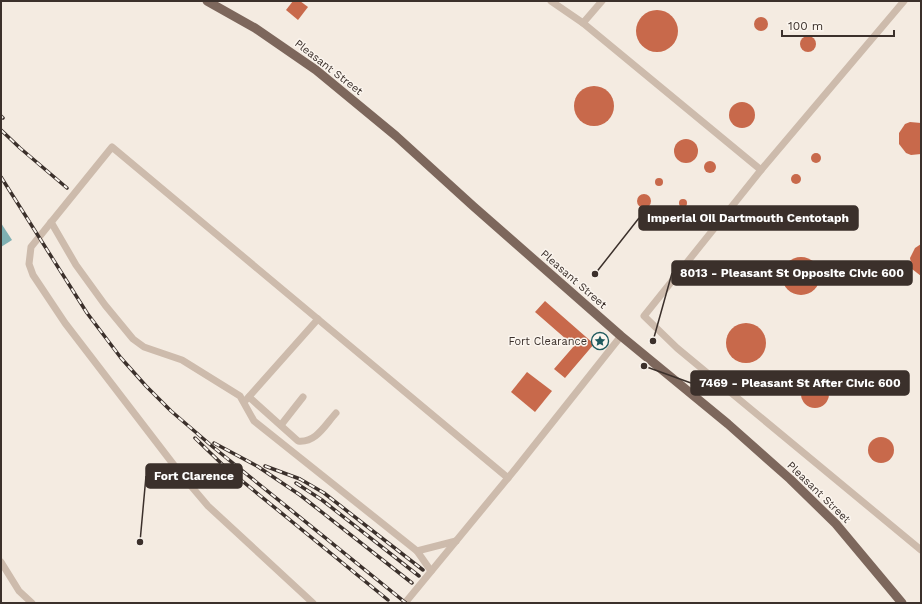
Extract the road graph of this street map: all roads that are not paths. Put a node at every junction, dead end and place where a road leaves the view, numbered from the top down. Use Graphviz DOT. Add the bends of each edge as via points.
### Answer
graph roads {
  1 [pos="207,1"];
  2 [pos="551,1"];
  3 [pos="602,1"];
  4 [pos="904,1"];
  5 [pos="583,23"];
  6 [pos="761,170"];
  7 [pos="51,222"];
  8 [pos="318,320"];
  9 [pos="621,336"];
  10 [pos="249,397"];
  11 [pos="303,397"];
  12 [pos="244,403"];
  13 [pos="336,414"];
  14 [pos="281,425"];
  15 [pos="508,478"];
  16 [pos="456,541"];
  17 [pos="921,550"];
  18 [pos="417,551"];
  19 [pos="1,562"];
  20 [pos="431,571"];
  21 [pos="32,603"];
  22 [pos="313,603"];
  23 [pos="405,603"];
  24 [pos="902,603"];
  1 -- 9 [label="main road, Pleasant Street" via="255,28 344,92"];
  2 -- 5 [label="lane"];
  3 -- 5 [label="lane"];
  4 -- 6 [label="lane"];
  5 -- 6 [label="lane"];
  6 -- 17 [label="lane" via="644,316 677,348"];
  7 -- 8 [label="lane" via="112,147"];
  7 -- 12 [label="lane" via="76,265 105,306 133,339 144,347 182,360 240,396"];
  7 -- 22 [label="lane" via="31,247 29,264 33,276 65,323 180,474 208,506"];
  8 -- 10 [label="lane"];
  8 -- 15 [label="lane"];
  9 -- 15 [label="lane"];
  9 -- 24 [label="main road, Pleasant Street" via="728,424 790,480 836,524"];
  10 -- 12 [label="lane"];
  10 -- 14 [label="lane"];
  11 -- 14 [label="lane"];
  12 -- 18 [label="lane" via="254,421"];
  13 -- 14 [label="lane" via="314,438 306,442 298,441"];
  15 -- 16 [label="lane"];
  16 -- 18 [label="lane"];
  16 -- 20 [label="lane"];
  18 -- 20 [label="lane"];
  19 -- 21 [label="lane" via="18,591"];
  20 -- 23 [label="lane"];
}
